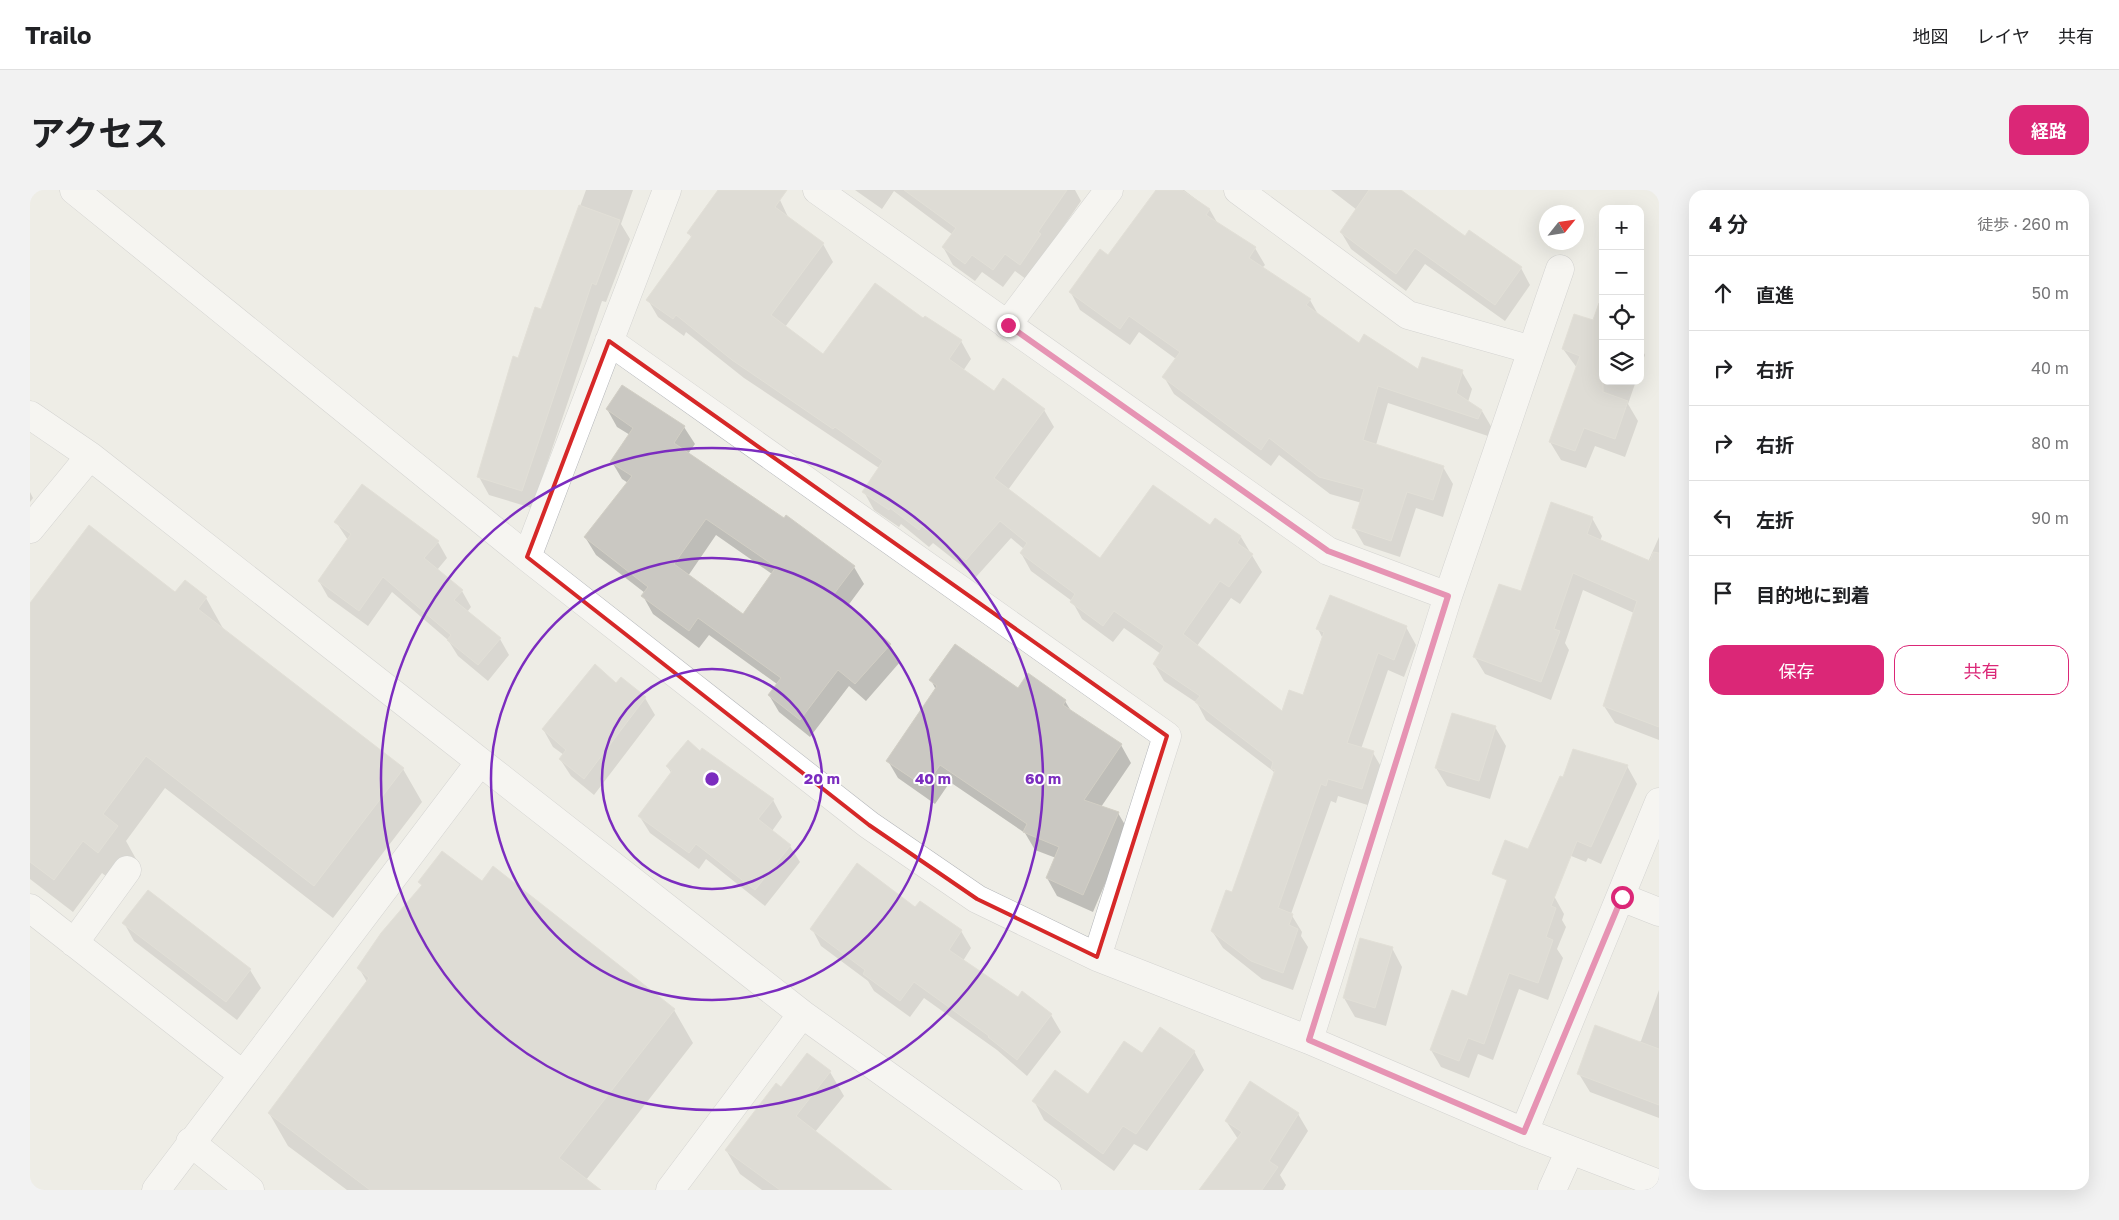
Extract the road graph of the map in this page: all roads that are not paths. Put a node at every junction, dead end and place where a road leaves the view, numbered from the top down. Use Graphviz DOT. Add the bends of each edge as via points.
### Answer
graph roads {
  1 [pos="74,190"];
  2 [pos="666,190"];
  3 [pos="817,190"];
  4 [pos="1109,190"];
  5 [pos="1238,190"];
  6 [pos="1560,269"];
  7 [pos="1008,325"];
  8 [pos="609,341"];
  9 [pos="1532,350"];
  10 [pos="30,415"];
  11 [pos="90,456"];
  12 [pos="30,529"];
  13 [pos="527,557"];
  14 [pos="1448,596"];
  15 [pos="480,762"];
  16 [pos="1659,802"];
  17 [pos="126,870"];
  18 [pos="1622,897"];
  19 [pos="30,908"];
  20 [pos="1659,912"];
  21 [pos="74,943"];
  22 [pos="1097,957"];
  23 [pos="802,1014"];
  24 [pos="1309,1040"];
  25 [pos="242,1074"];
  26 [pos="1524,1132"];
  27 [pos="190,1142"];
  28 [pos="1570,1150"];
  29 [pos="1659,1184"];
  30 [pos="156,1190"];
  31 [pos="250,1190"];
  32 [pos="670,1190"];
  33 [pos="1047,1190"];
  34 [pos="1552,1190"];
  1 -- 13 [label="street"];
  2 -- 8 [label="street"];
  3 -- 7 [label="street"];
  4 -- 7 [label="street"];
  5 -- 9 [label="street" via="1408,315"];
  6 -- 9 [label="street"];
  7 -- 14 [label="street" via="1328,551"];
  8 -- 13 [label="street"];
  8 -- 22 [label="street" via="1167,736"];
  9 -- 14 [label="street"];
  10 -- 11 [label="street"];
  11 -- 12 [label="street"];
  11 -- 15 [label="street"];
  13 -- 22 [label="street" via="870,824 977,899"];
  14 -- 24 [label="street"];
  15 -- 23 [label="street"];
  15 -- 25 [label="street"];
  16 -- 18 [label="street"];
  17 -- 21 [label="street"];
  18 -- 20 [label="street"];
  18 -- 26 [label="street"];
  19 -- 21 [label="street"];
  21 -- 25 [label="street"];
  22 -- 24 [label="street"];
  23 -- 32 [label="street"];
  23 -- 33 [label="street"];
  24 -- 26 [label="street"];
  25 -- 27 [label="street"];
  26 -- 28 [label="street"];
  27 -- 30 [label="street"];
  27 -- 31 [label="street"];
  28 -- 29 [label="street"];
  28 -- 34 [label="street"];
}
